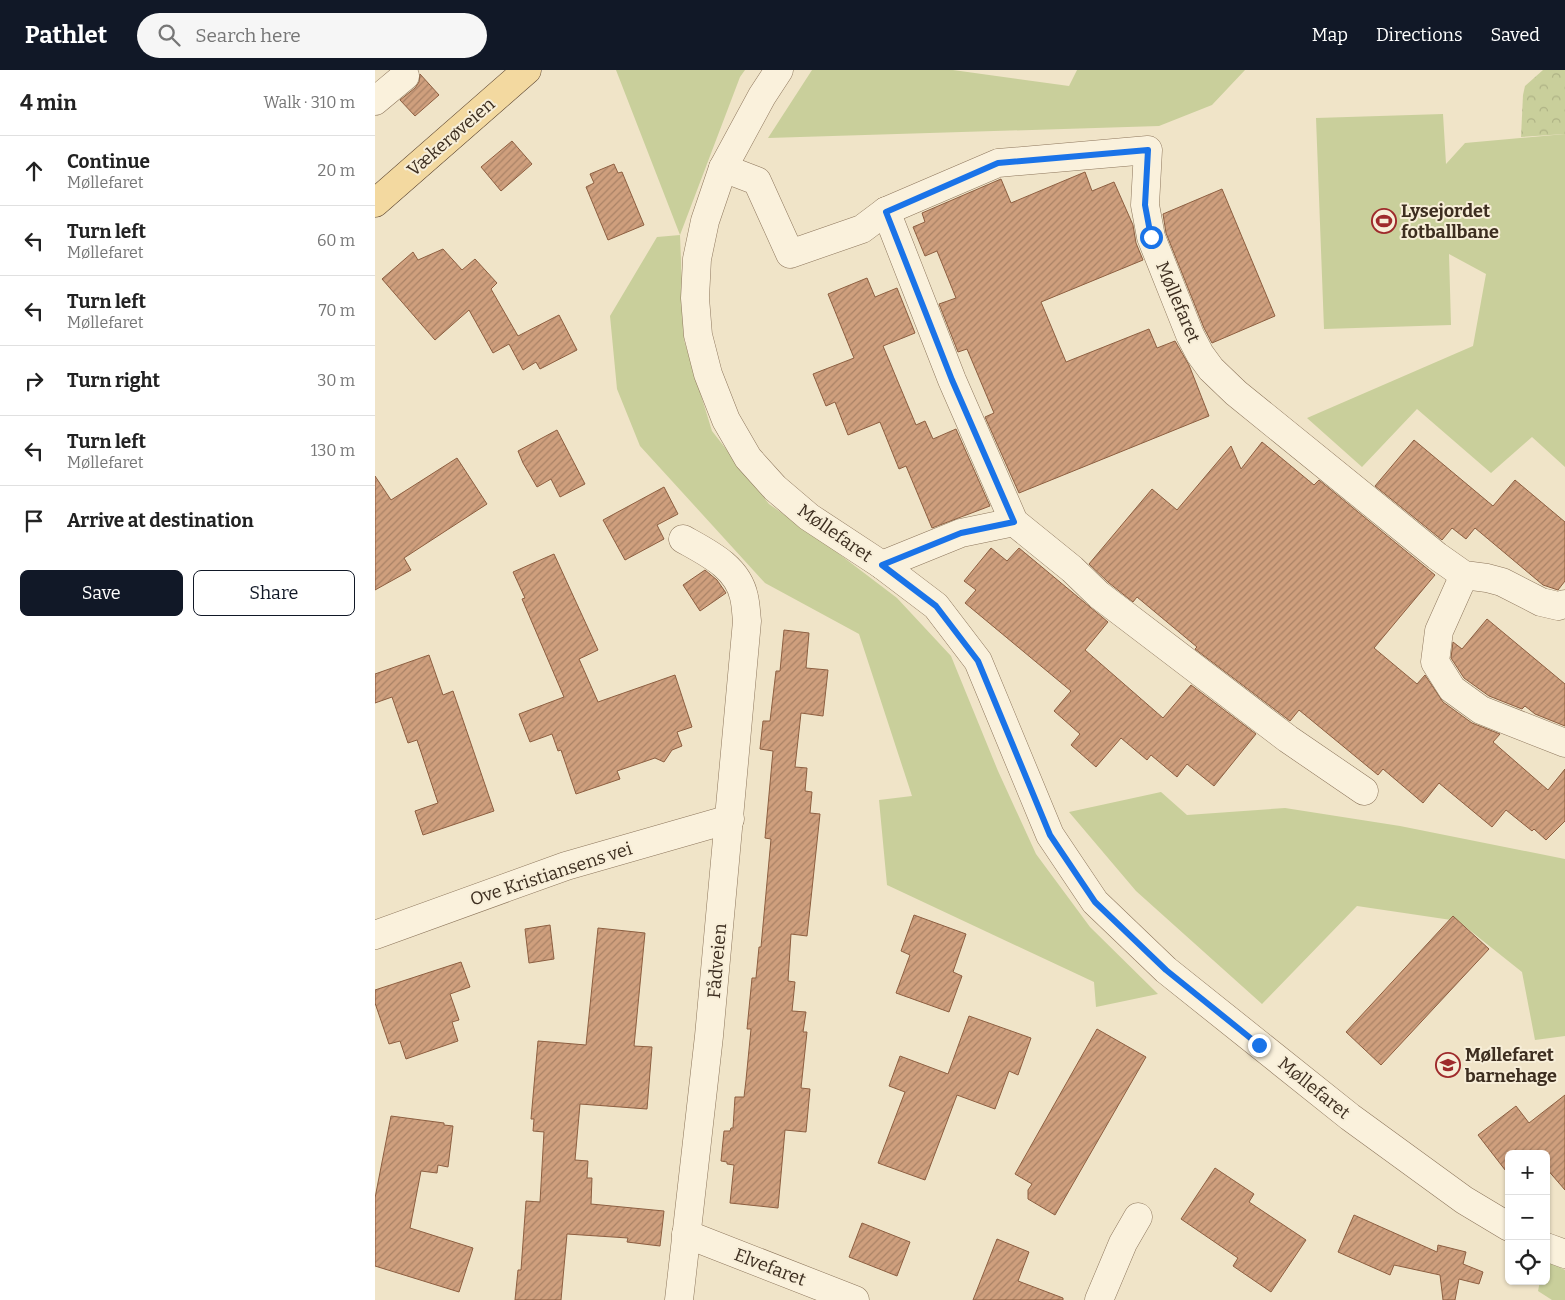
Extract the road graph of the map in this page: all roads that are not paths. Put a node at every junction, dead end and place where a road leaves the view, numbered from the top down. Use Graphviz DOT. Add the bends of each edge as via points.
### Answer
graph roads {
  1 [pos="527,70"];
  2 [pos="779,70"];
  3 [pos="405,76"];
  4 [pos="375,101"];
  5 [pos="723,168"];
  6 [pos="375,203"];
  7 [pos="886,212"];
  8 [pos="1014,522"];
  9 [pos="683,539"];
  10 [pos="882,565"];
  11 [pos="1464,574"];
  12 [pos="1565,604"];
  13 [pos="1565,743"];
  14 [pos="1364,791"];
  15 [pos="730,819"];
  16 [pos="375,935"];
  17 [pos="1138,1217"];
  18 [pos="1505,1224"];
  19 [pos="686,1234"];
  20 [pos="1550,1248"];
  21 [pos="1565,1254"];
  22 [pos="679,1300"];
  23 [pos="855,1300"];
  24 [pos="1099,1300"];
  1 -- 6 [label="main road, Vækerøveien"];
  2 -- 5 [label="street, Møllefaret"];
  3 -- 4 [label="street"];
  5 -- 7 [label="street, Møllefaret" via="757,182 790,254 862,229"];
  5 -- 10 [label="street, Møllefaret" via="705,221 697,258 695,298 698,335 708,374 726,420 748,458 775,488 809,516"];
  7 -- 8 [label="street" via="952,380"];
  7 -- 11 [label="street, Møllefaret" via="998,163 1148,150 1145,205 1151,237 1190,335 1211,369 1236,393 1437,556"];
  8 -- 10 [label="street" via="961,533"];
  8 -- 14 [label="street" via="1099,595 1288,739"];
  9 -- 15 [label="street, Fådveien" via="728,567 744,596 747,621"];
  10 -- 18 [label="street, Møllefaret" via="936,606 978,661 1050,835 1095,902 1166,970 1343,1112 1464,1200"];
  11 -- 12 [label="street, Møllefaret" via="1502,582 1541,602"];
  11 -- 13 [label="street" via="1439,631 1435,662 1452,689 1481,710"];
  15 -- 16 [label="street, Ove Kristiansens vei" via="566,866"];
  15 -- 19 [label="street, Fådveien"];
  17 -- 24 [label="street"];
  19 -- 22 [label="street, Fådveien"];
  19 -- 23 [label="street, Elvefaret"];
  20 -- 21 [label="street"];
}
